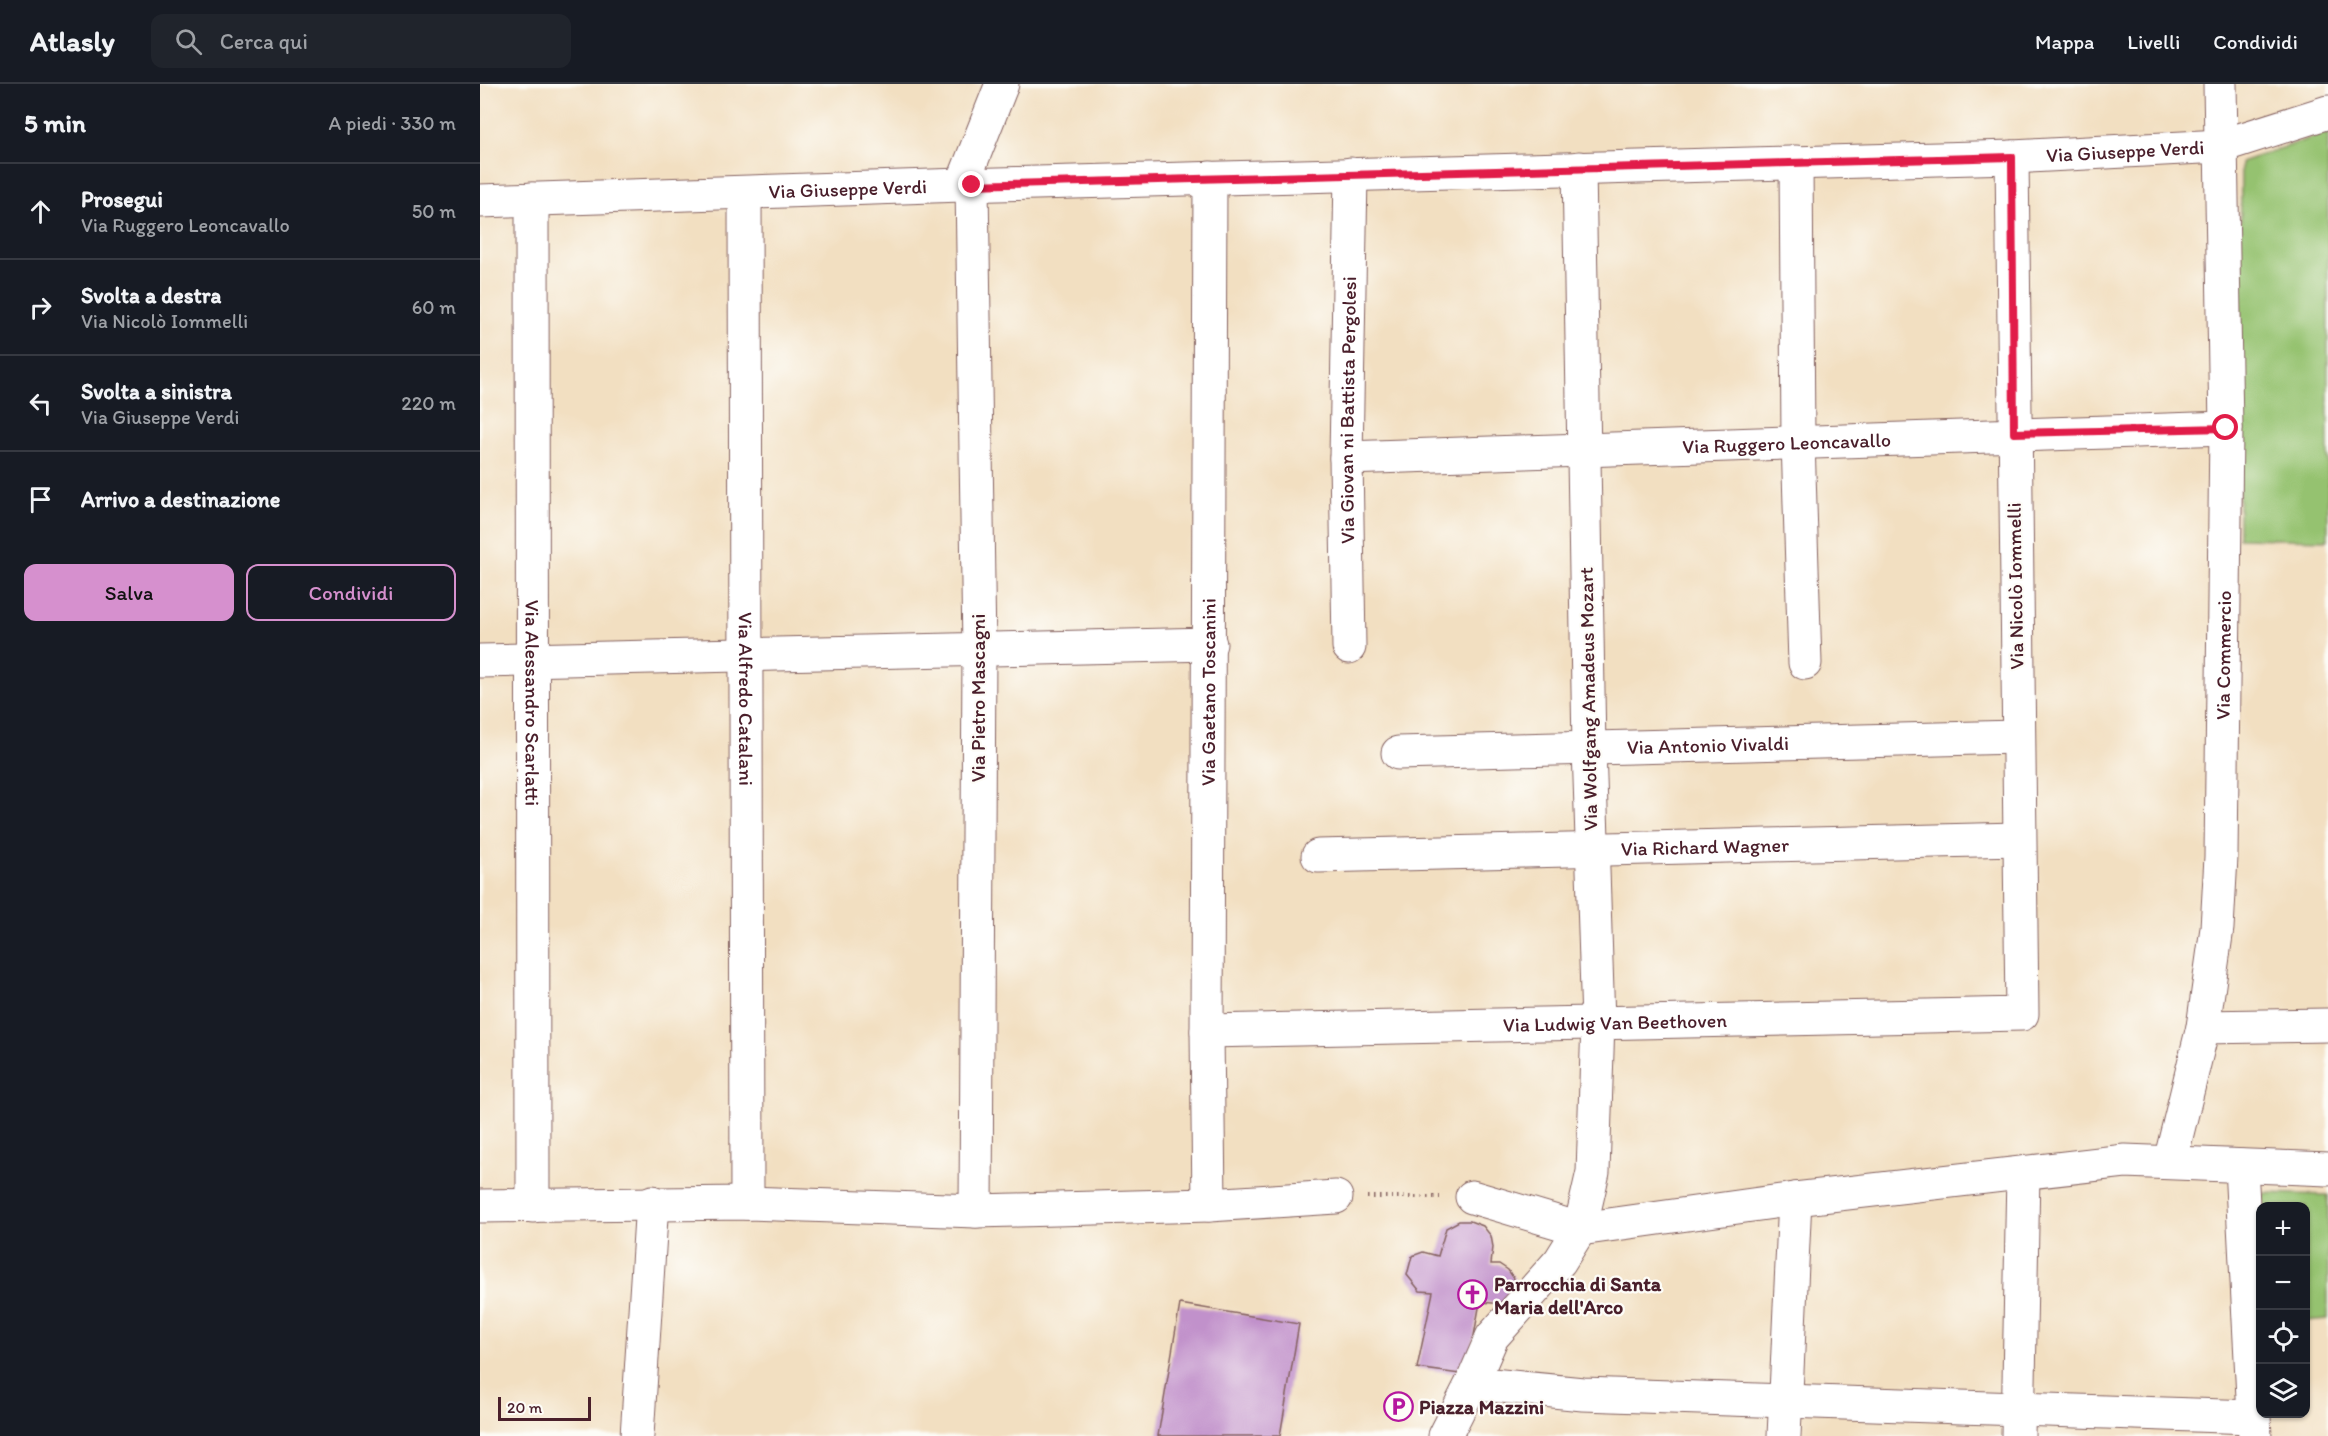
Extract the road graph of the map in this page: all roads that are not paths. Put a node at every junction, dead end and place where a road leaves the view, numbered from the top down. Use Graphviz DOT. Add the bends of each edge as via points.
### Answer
graph roads {
  1 [pos="1002,84"];
  2 [pos="2220,84"];
  3 [pos="2328,112"];
  4 [pos="2221,146"];
  5 [pos="2012,157"];
  6 [pos="1796,162"];
  7 [pos="1579,168"];
  8 [pos="1352,174"];
  9 [pos="1210,178"];
  10 [pos="967,185"];
  11 [pos="745,193"];
  12 [pos="532,200"];
  13 [pos="480,201"];
  14 [pos="2226,428"];
  15 [pos="2014,433"];
  16 [pos="1798,441"];
  17 [pos="1583,451"];
  18 [pos="1346,458"];
  19 [pos="1210,644"];
  20 [pos="1349,646"];
  21 [pos="979,649"];
  22 [pos="746,655"];
  23 [pos="531,660"];
  24 [pos="480,661"];
  25 [pos="1804,663"];
  26 [pos="2017,736"];
  27 [pos="1589,748"];
  28 [pos="1398,753"];
  29 [pos="2018,839"];
  30 [pos="1592,849"];
  31 [pos="1318,856"];
  32 [pos="2022,1014"];
  33 [pos="1598,1022"];
  34 [pos="2328,1025"];
  35 [pos="2203,1027"];
  36 [pos="1207,1031"];
  37 [pos="2170,1162"];
  38 [pos="2241,1166"];
  39 [pos="2328,1169"];
  40 [pos="2023,1173"];
  41 [pos="1336,1197"];
  42 [pos="1472,1197"];
  43 [pos="1795,1199"];
  44 [pos="652,1203"];
  45 [pos="747,1203"];
  46 [pos="1209,1205"];
  47 [pos="480,1206"];
  48 [pos="532,1206"];
  49 [pos="976,1211"];
  50 [pos="1580,1229"];
  51 [pos="1472,1383"];
  52 [pos="1785,1401"];
  53 [pos="2019,1423"];
  54 [pos="2254,1427"];
  55 [pos="637,1436"];
  56 [pos="1445,1436"];
  57 [pos="1784,1436"];
  1 -- 10 [label="street"];
  2 -- 4 [label="street, Via Commercio"];
  3 -- 4 [label="street, Via Giuseppe Verdi"];
  4 -- 5 [label="street, Via Giuseppe Verdi"];
  4 -- 14 [label="street, Via Commercio"];
  5 -- 6 [label="street, Via Giuseppe Verdi"];
  5 -- 15 [label="street, Via Nicolò Iommelli"];
  6 -- 7 [label="street, Via Giuseppe Verdi"];
  6 -- 16 [label="street"];
  7 -- 8 [label="street, Via Giuseppe Verdi"];
  7 -- 17 [label="street, Via Wolfgang Amadeus Mozart"];
  8 -- 9 [label="street, Via Giuseppe Verdi"];
  8 -- 18 [label="street, Via Giovan ni Battista Pergolesi"];
  9 -- 10 [label="street, Via Giuseppe Verdi"];
  9 -- 19 [label="street, Via Gaetano Toscanini"];
  10 -- 11 [label="street, Via Giuseppe Verdi"];
  10 -- 21 [label="street, Via Pietro Mascagni"];
  11 -- 12 [label="street, Via Giuseppe Verdi"];
  11 -- 22 [label="street, Via Alfredo Catalani"];
  12 -- 13 [label="street, Via Giuseppe Verdi"];
  12 -- 23 [label="street, Via Alessandro Scarlatti"];
  14 -- 15 [label="street, Via Ruggero Leoncavallo"];
  14 -- 35 [label="street, Via Commercio" via="2221,857 2217,928"];
  15 -- 16 [label="street, Via Ruggero Leoncavallo"];
  15 -- 26 [label="street, Via Nicolò Iommelli"];
  16 -- 17 [label="street, Via Ruggero Leoncavallo"];
  16 -- 25 [label="street"];
  17 -- 18 [label="street, Via Ruggero Leoncavallo"];
  17 -- 27 [label="street, Via Wolfgang Amadeus Mozart"];
  18 -- 20 [label="street, Via Giovan ni Battista Pergolesi"];
  19 -- 21 [label="street"];
  19 -- 36 [label="street, Via Gaetano Toscanini"];
  21 -- 22 [label="street"];
  21 -- 49 [label="street, Via Pietro Mascagni"];
  22 -- 23 [label="street"];
  22 -- 45 [label="street, Via Alfredo Catalani"];
  23 -- 24 [label="street"];
  23 -- 48 [label="street, Via Alessandro Scarlatti"];
  26 -- 27 [label="street, Via Antonio Vivaldi"];
  26 -- 29 [label="street, Via Nicolò Iommelli"];
  27 -- 28 [label="street, Via Antonio Vivaldi"];
  27 -- 30 [label="street, Via Wolfgang Amadeus Mozart"];
  29 -- 30 [label="street, Via Richard Wagner"];
  29 -- 32 [label="street, Via Nicolò Iommelli"];
  30 -- 31 [label="street, Via Richard Wagner"];
  30 -- 33 [label="street, Via Wolfgang Amadeus Mozart"];
  32 -- 33 [label="street, Via Ludwig Van Beethoven"];
  33 -- 36 [label="street, Via Ludwig Van Beethoven"];
  33 -- 50 [label="street, Via Wolfgang Amadeus Mozart" via="1593,1172"];
  34 -- 35 [label="street"];
  35 -- 37 [label="street, Via Commercio"];
  36 -- 46 [label="street, Via Gaetano Toscanini"];
  37 -- 38 [label="street"];
  37 -- 40 [label="street" via="2125,1161"];
  38 -- 39 [label="street"];
  38 -- 54 [label="street"];
  40 -- 43 [label="street"];
  40 -- 53 [label="street"];
  41 -- 46 [label="street"];
  42 -- 50 [label="street"];
  43 -- 50 [label="street"];
  43 -- 52 [label="street"];
  44 -- 45 [label="street"];
  44 -- 48 [label="street"];
  44 -- 55 [label="street"];
  45 -- 49 [label="street"];
  46 -- 49 [label="street"];
  47 -- 48 [label="street"];
  50 -- 51 [label="street, Via Wolfgang Amadeus Mozart" via="1560,1262 1492,1337"];
  51 -- 52 [label="street" via="1583,1394"];
  51 -- 56 [label="street, Via Wolfgang Amadeus Mozart"];
  52 -- 53 [label="street"];
  52 -- 57 [label="street"];
  53 -- 54 [label="street"];
}
